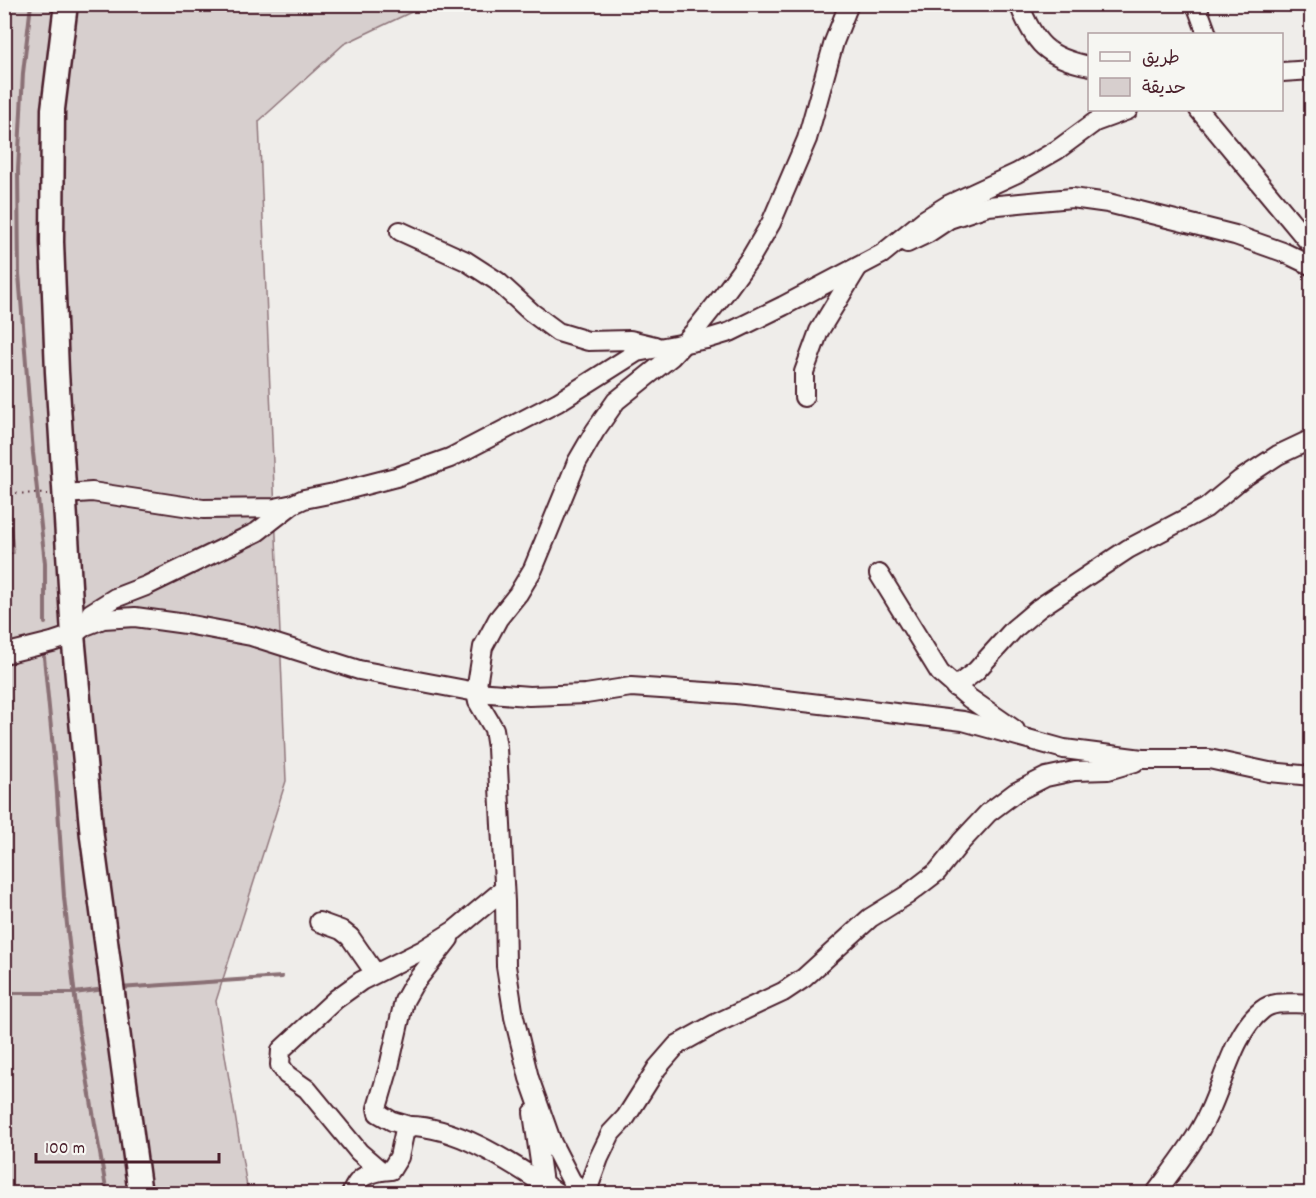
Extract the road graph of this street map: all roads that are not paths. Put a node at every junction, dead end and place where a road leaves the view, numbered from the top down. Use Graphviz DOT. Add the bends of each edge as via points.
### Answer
graph roads {
  1 [pos="66,4"];
  2 [pos="849,4"];
  3 [pos="1019,4"];
  4 [pos="1196,4"];
  5 [pos="1207,33"];
  6 [pos="1088,66"];
  7 [pos="1125,111"];
  8 [pos="1200,111"];
  9 [pos="400,231"];
  10 [pos="1311,246"];
  11 [pos="882,254"];
  12 [pos="859,266"];
  13 [pos="1311,266"];
  14 [pos="682,345"];
  15 [pos="660,347"];
  16 [pos="804,397"];
  17 [pos="1311,439"];
  18 [pos="64,494"];
  19 [pos="293,504"];
  20 [pos="879,574"];
  21 [pos="79,630"];
  22 [pos="4,654"];
  23 [pos="956,687"];
  24 [pos="476,692"];
  25 [pos="1027,738"];
  26 [pos="1142,759"];
  27 [pos="1311,776"];
  28 [pos="504,889"];
  29 [pos="319,922"];
  30 [pos="455,930"];
  31 [pos="375,973"];
  32 [pos="1311,1004"];
  33 [pos="529,1078"];
  34 [pos="409,1126"];
  35 [pos="381,1171"];
  36 [pos="549,1190"];
  37 [pos="140,1194"];
  38 [pos="351,1194"];
  39 [pos="581,1194"];
  40 [pos="586,1194"];
  41 [pos="1155,1194"];
  1 -- 18 [label="main road" via="52,109 52,231"];
  2 -- 14 [label="street" via="834,42 807,139 771,223 751,257"];
  3 -- 6 [label="street" via="1036,40 1050,53"];
  4 -- 5 [label="street"];
  7 -- 11 [label="street" via="1095,122 1017,173 924,220"];
  8 -- 10 [label="street"];
  9 -- 15 [label="street" via="466,261 497,281 558,332 588,341 630,340"];
  11 -- 12 [label="street"];
  11 -- 13 [label="street" via="949,219 988,206 1072,198 1108,203 1234,235"];
  12 -- 14 [label="street" via="730,332"];
  12 -- 16 [label="street" via="819,331 804,372"];
  14 -- 15 [label="street"];
  14 -- 24 [label="street" via="616,401 595,431 577,462 532,569 483,647"];
  15 -- 19 [label="street" via="637,352 558,402 450,458 396,477"];
  17 -- 23 [label="street" via="1278,455 1206,508 1128,549 1039,608"];
  18 -- 19 [label="street" via="92,492 203,509"];
  18 -- 21 [label="main road"];
  19 -- 21 [label="street" via="256,532 115,598 91,614"];
  20 -- 23 [label="street" via="940,673"];
  21 -- 22 [label="street" via="52,642"];
  21 -- 24 [label="street" via="103,619 135,617 186,624 251,636 359,670"];
  21 -- 37 [label="main road" via="92,837"];
  23 -- 25 [label="street"];
  24 -- 25 [label="street" via="540,696 631,687 735,694 963,721"];
  24 -- 28 [label="street" via="494,729 497,748"];
  25 -- 26 [label="street" via="1064,749"];
  26 -- 27 [label="street" via="1209,759"];
  26 -- 40 [label="street" via="1108,770 1046,777 1017,792 988,813 937,872 870,918 804,978 677,1045 611,1133"];
  28 -- 30 [label="street"];
  28 -- 33 [label="street" via="506,966"];
  29 -- 31 [label="street" via="350,937"];
  30 -- 31 [label="street"];
  30 -- 34 [label="street" via="404,1001 377,1108 378,1113 392,1121"];
  31 -- 35 [label="street" via="336,999 281,1050 280,1065"];
  32 -- 41 [label="street" via="1280,1003 1263,1009 1246,1027 1209,1114"];
  33 -- 36 [label="street"];
  33 -- 39 [label="street" via="552,1143"];
  34 -- 35 [label="street" via="391,1170"];
  34 -- 36 [label="street" via="454,1136 494,1154"];
  35 -- 38 [label="street" via="365,1175 355,1183"];
}
